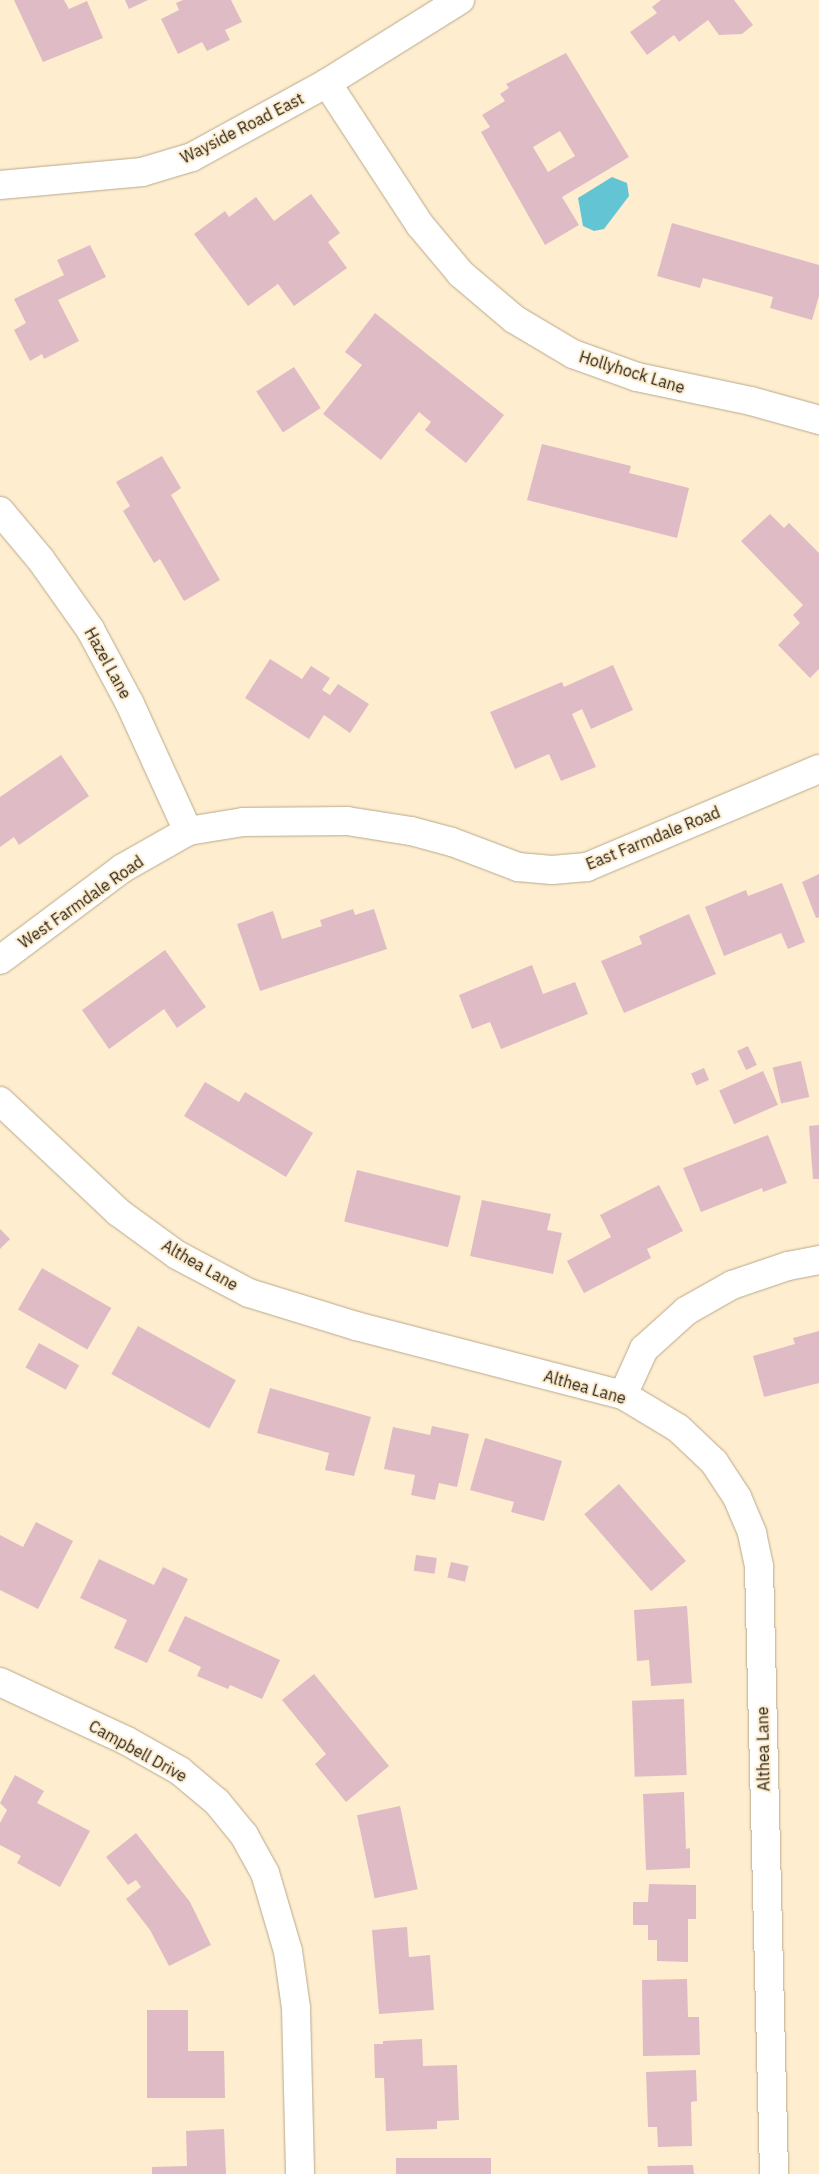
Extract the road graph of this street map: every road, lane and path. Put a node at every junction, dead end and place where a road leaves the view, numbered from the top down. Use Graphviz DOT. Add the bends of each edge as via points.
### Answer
graph roads {
  1 [pos="460,0"];
  2 [pos="327,83"];
  3 [pos="0,184"];
  4 [pos="819,420"];
  5 [pos="0,512"];
  6 [pos="819,769"];
  7 [pos="188,831"];
  8 [pos="0,960"];
  9 [pos="0,1101"];
  10 [pos="819,1260"];
  11 [pos="623,1395"];
  12 [pos="0,1682"];
  13 [pos="300,2174"];
  14 [pos="774,2174"];
  1 -- 2 [label="street, Wayside Road East"];
  2 -- 3 [label="street, Wayside Road East" via="192,157 142,172"];
  2 -- 4 [label="street, Hollyhock Lane" via="420,225 461,274 514,319 573,354 637,377 751,401"];
  5 -- 7 [label="street, Hazel Lane" via="41,560 90,629 130,704"];
  6 -- 7 [label="street, East Farmdale Road" via="587,866 552,870 518,867 452,842 411,831 347,821 243,822"];
  7 -- 8 [label="street, West Farmdale Road" via="123,868"];
  9 -- 11 [label="street, Althea Lane" via="118,1212 177,1255 249,1293 356,1326"];
  10 -- 11 [label="street" via="788,1266 732,1285 686,1311 644,1348"];
  11 -- 14 [label="street, Althea Lane" via="678,1428 714,1462 737,1497 752,1533 759,1566"];
  12 -- 13 [label="street, Campbell Drive" via="126,1741 180,1771 217,1802 244,1836 265,1873 288,1951 296,2008"];
}
